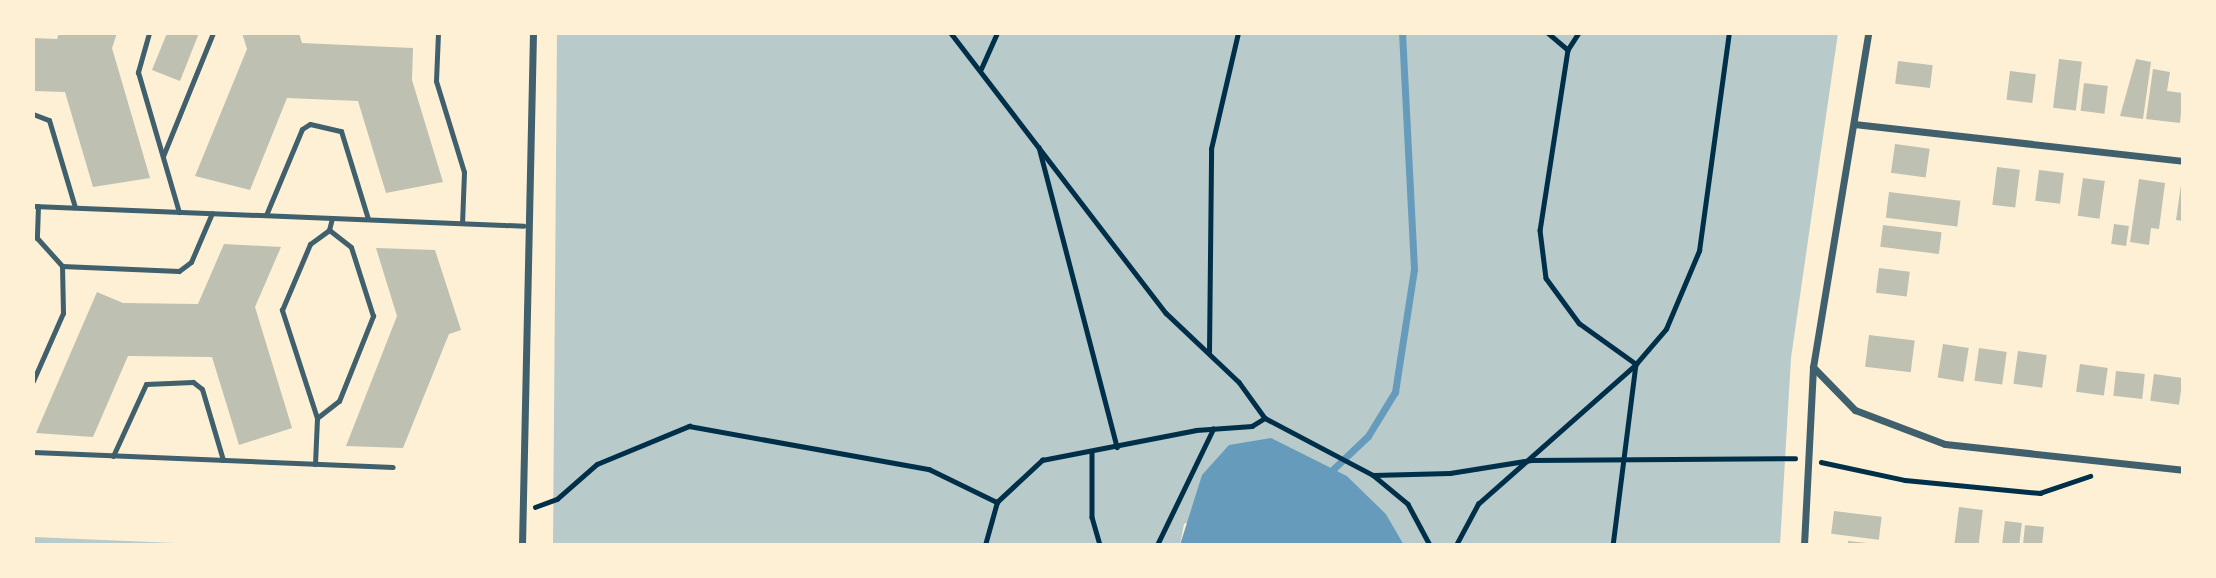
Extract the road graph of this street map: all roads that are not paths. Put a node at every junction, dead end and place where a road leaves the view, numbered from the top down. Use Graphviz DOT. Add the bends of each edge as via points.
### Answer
graph roads {
  1 [pos="149,33"];
  2 [pos="213,33"];
  3 [pos="438,33"];
  4 [pos="533,33"];
  5 [pos="1868,33"];
  6 [pos="33,114"];
  7 [pos="1854,124"];
  8 [pos="163,156"];
  9 [pos="2183,161"];
  10 [pos="36,206"];
  11 [pos="75,207"];
  12 [pos="179,212"];
  13 [pos="212,213"];
  14 [pos="266,215"];
  15 [pos="332,218"];
  16 [pos="368,219"];
  17 [pos="462,223"];
  18 [pos="524,226"];
  19 [pos="329,230"];
  20 [pos="35,240"];
  21 [pos="62,266"];
  22 [pos="1813,367"];
  23 [pos="33,381"];
  24 [pos="317,418"];
  25 [pos="33,453"];
  26 [pos="113,456"];
  27 [pos="223,460"];
  28 [pos="315,464"];
  29 [pos="393,467"];
  30 [pos="2183,470"];
  31 [pos="522,545"];
  32 [pos="1804,545"];
  1 -- 8 [label="lane" via="137,65"];
  2 -- 8 [label="lane"];
  3 -- 17 [label="lane" via="436,81 464,172"];
  4 -- 18 [label="street"];
  5 -- 7 [label="street"];
  6 -- 11 [label="lane" via="49,121"];
  7 -- 9 [label="street"];
  7 -- 22 [label="street"];
  8 -- 12 [label="lane"];
  10 -- 11 [label="lane"];
  10 -- 20 [label="lane"];
  11 -- 12 [label="lane"];
  12 -- 13 [label="lane"];
  13 -- 14 [label="lane"];
  13 -- 21 [label="lane" via="186,269"];
  14 -- 15 [label="lane"];
  14 -- 16 [label="lane" via="302,129 321,125 341,131"];
  15 -- 16 [label="lane"];
  15 -- 19 [label="lane"];
  16 -- 17 [label="lane"];
  17 -- 18 [label="lane"];
  18 -- 31 [label="street"];
  19 -- 24 [label="lane" via="310,244 282,310"];
  19 -- 24 [label="lane" via="351,247 373,316 339,401"];
  20 -- 21 [label="lane"];
  21 -- 23 [label="lane" via="63,313"];
  22 -- 30 [label="street" via="1855,410 1876,422 1945,444 2118,467"];
  22 -- 32 [label="street"];
  24 -- 28 [label="lane"];
  25 -- 26 [label="lane"];
  26 -- 27 [label="lane"];
  26 -- 27 [label="lane" via="146,384 193,383 202,389"];
  27 -- 28 [label="lane"];
  28 -- 29 [label="lane"];
}
